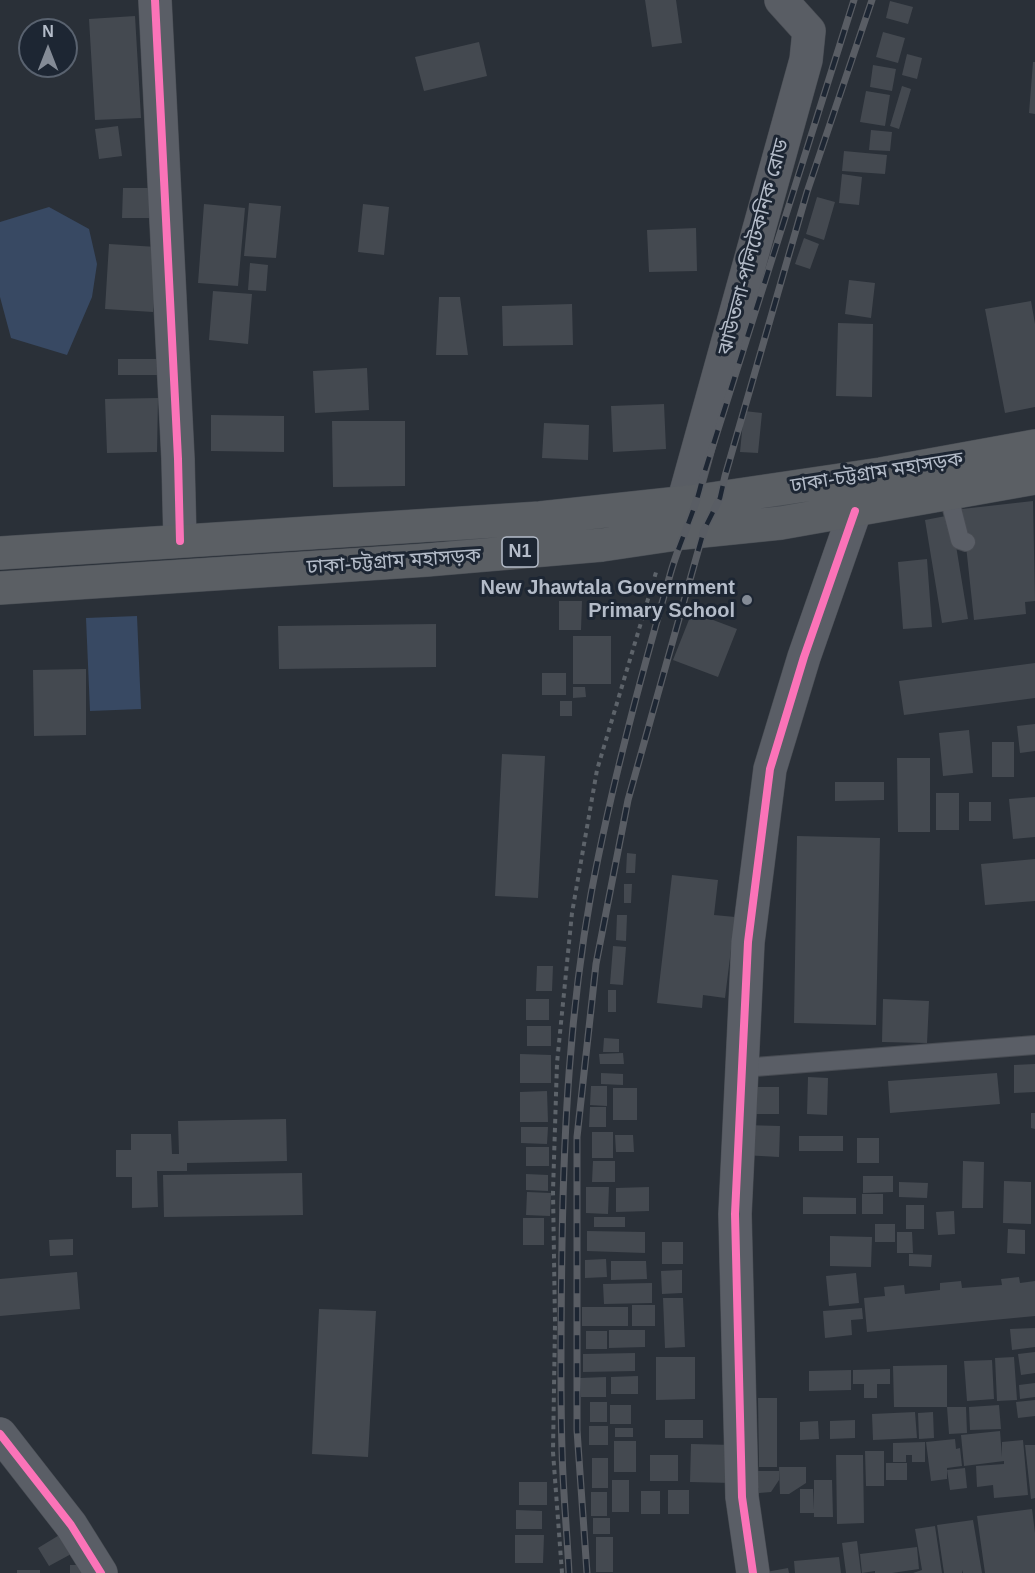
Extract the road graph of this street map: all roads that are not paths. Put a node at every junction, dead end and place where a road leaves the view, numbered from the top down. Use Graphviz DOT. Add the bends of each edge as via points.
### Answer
graph roads {
  1 [pos="155,0"];
  2 [pos="780,0"];
  3 [pos="1035,446"];
  4 [pos="1035,478"];
  5 [pos="948,493"];
  6 [pos="683,503"];
  7 [pos="855,511"];
  8 [pos="180,541"];
  9 [pos="966,542"];
  10 [pos="0,553"];
  11 [pos="0,588"];
  12 [pos="1035,1045"];
  13 [pos="742,1068"];
  14 [pos="0,1434"];
  15 [pos="101,1573"];
  16 [pos="753,1573"];
  1 -- 8 [label="street"];
  2 -- 6 [label="main road, ঝাউতলা-পলিটেকনিক রোড" via="809,31 806,60"];
  3 -- 6 [label="highway, ঢাকা-চট্টগ্রাম মহাসড়ক / N1" via="881,474"];
  4 -- 5 [label="highway, ঢাকা-চট্টগ্রাম মহাসড়ক / N1"];
  5 -- 7 [label="highway, ঢাকা-চট্টগ্রাম মহাসড়ক / N1"];
  5 -- 9 [label="lane" via="956,532"];
  6 -- 8 [label="highway, ঢাকা-চট্টগ্রাম মহাসড়ক / N1" via="540,518"];
  7 -- 11 [label="highway, ঢাকা-চট্টগ্রাম মহাসড়ক / N1" via="602,545"];
  7 -- 13 [label="street" via="770,769 748,942"];
  8 -- 10 [label="highway, ঢাকা-চট্টগ্রাম মহাসড়ক / N1"];
  12 -- 13 [label="lane"];
  13 -- 16 [label="street" via="735,1214 742,1497"];
  14 -- 15 [label="street" via="71,1525"];
}
